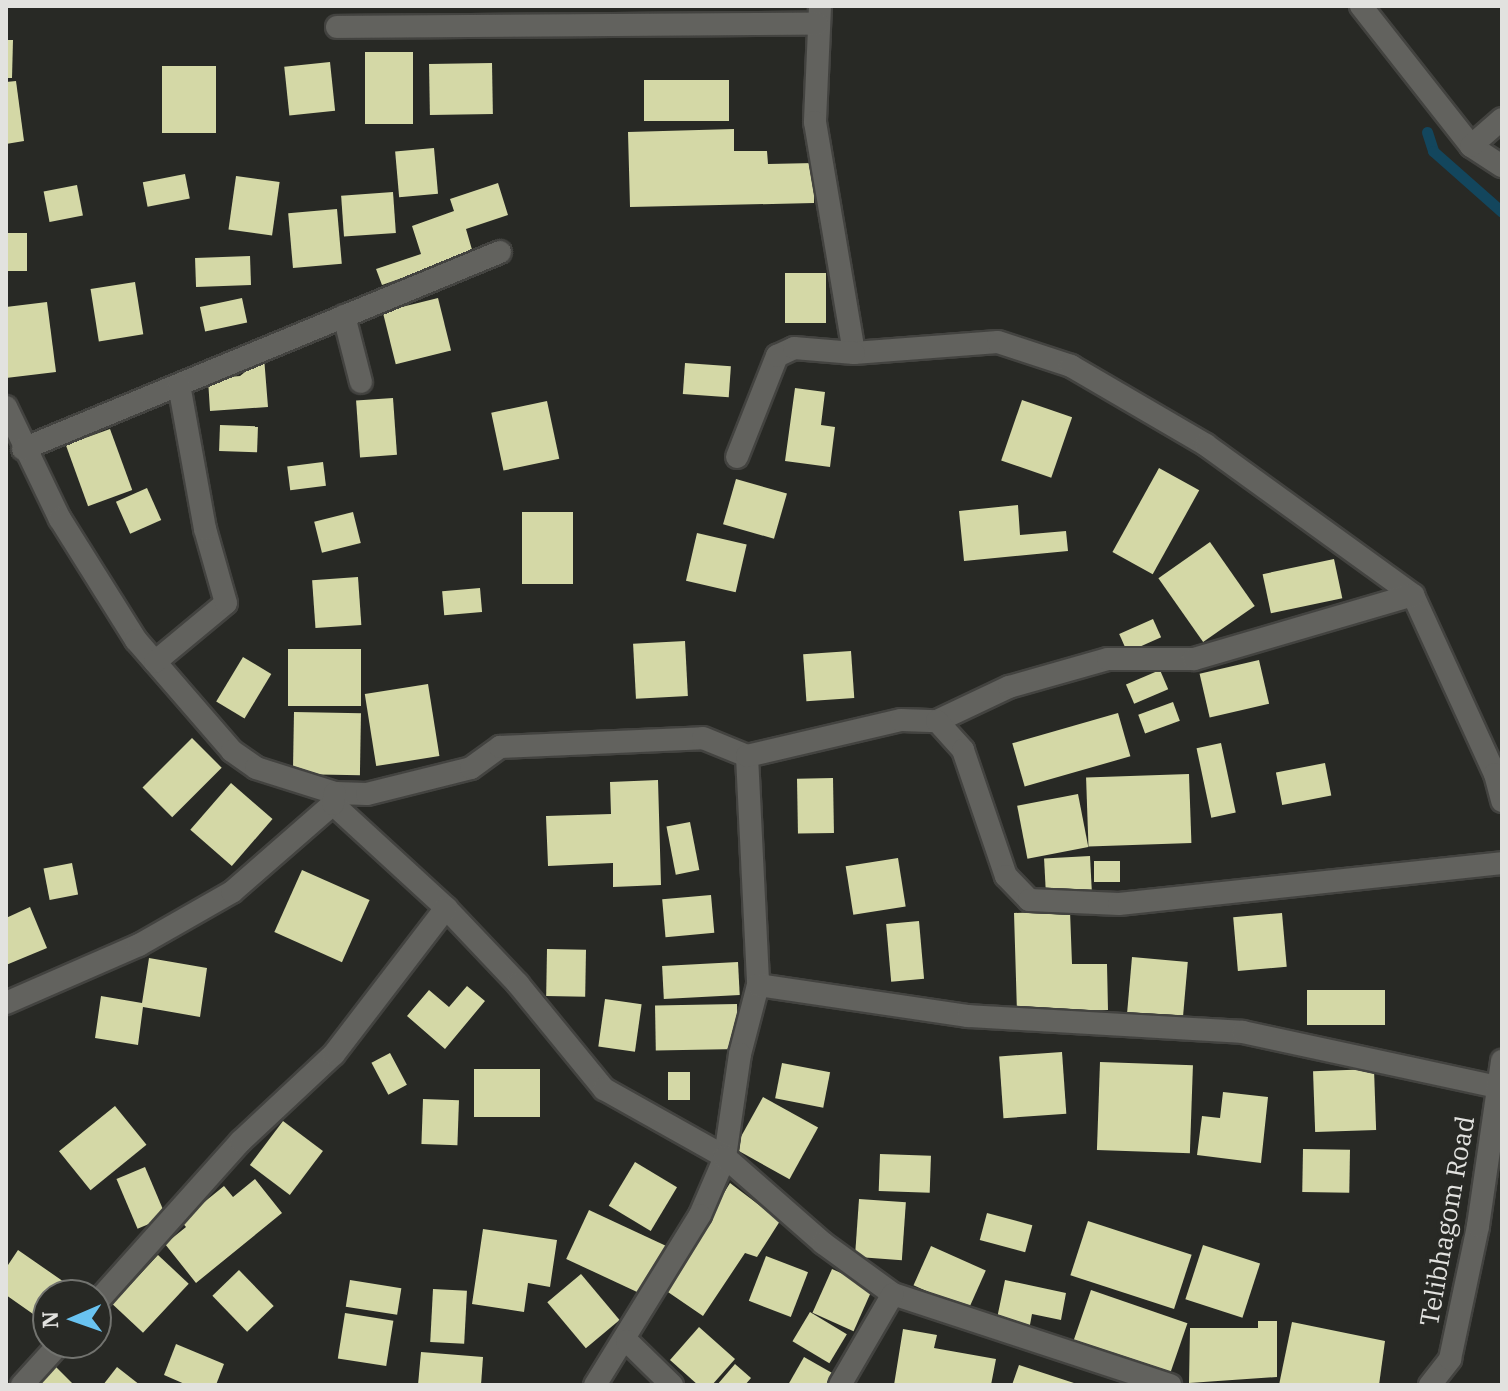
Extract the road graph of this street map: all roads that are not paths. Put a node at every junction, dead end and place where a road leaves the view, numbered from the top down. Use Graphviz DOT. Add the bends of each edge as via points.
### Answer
graph roads {
  1 [pos="1361,6"];
  2 [pos="818,15"];
  3 [pos="337,27"];
  4 [pos="1502,119"];
  5 [pos="1471,146"];
  6 [pos="1502,166"];
  7 [pos="500,252"];
  8 [pos="344,316"];
  9 [pos="854,353"];
  10 [pos="361,382"];
  11 [pos="179,385"];
  12 [pos="6,407"];
  13 [pos="23,449"];
  14 [pos="737,457"];
  15 [pos="1413,595"];
  16 [pos="155,662"];
  17 [pos="937,721"];
  18 [pos="747,756"];
  19 [pos="334,799"];
  20 [pos="1502,801"];
  21 [pos="1502,863"];
  22 [pos="446,908"];
  23 [pos="758,985"];
  24 [pos="6,1003"];
  25 [pos="1502,1061"];
  26 [pos="1497,1087"];
  27 [pos="725,1157"];
  28 [pos="112,1285"];
  29 [pos="893,1294"];
  30 [pos="627,1341"];
  31 [pos="46,1359"];
  32 [pos="22,1385"];
  33 [pos="595,1385"];
  34 [pos="672,1385"];
  35 [pos="840,1385"];
  36 [pos="1170,1385"];
  37 [pos="1430,1385"];
  1 -- 5 [label="street"];
  2 -- 3 [label="street"];
  2 -- 9 [label="street" via="815,122"];
  4 -- 5 [label="street"];
  5 -- 6 [label="street"];
  7 -- 8 [label="street"];
  8 -- 10 [label="street"];
  8 -- 11 [label="street"];
  9 -- 14 [label="street" via="794,348 777,356"];
  9 -- 15 [label="street" via="998,342 1071,366 1206,445"];
  11 -- 13 [label="street"];
  11 -- 16 [label="street" via="205,529 226,603"];
  12 -- 13 [label="street"];
  13 -- 16 [label="street" via="83,558"];
  15 -- 17 [label="street" via="1194,659 1108,659 1009,687"];
  15 -- 20 [label="street" via="1495,774"];
  16 -- 19 [label="street" via="232,751 256,768"];
  17 -- 18 [label="street" via="901,720"];
  17 -- 21 [label="street" via="963,750 1006,876 1029,900 1119,904"];
  18 -- 19 [label="street" via="703,738 500,747 461,771"];
  18 -- 23 [label="street"];
  19 -- 22 [label="street"];
  19 -- 24 [label="street" via="232,892 139,945"];
  22 -- 27 [label="street" via="518,984 604,1089"];
  22 -- 28 [label="street" via="334,1054 241,1141"];
  23 -- 26 [label="street" via="968,1016 1243,1032"];
  23 -- 27 [label="street" via="740,1054"];
  25 -- 26 [label="street, Telibhagom Road"];
  26 -- 37 [label="street, Telibhagom Road" via="1478,1226 1450,1359"];
  27 -- 29 [label="street" via="823,1243"];
  27 -- 30 [label="street" via="700,1215"];
  29 -- 35 [label="street"];
  29 -- 36 [label="street"];
  30 -- 33 [label="street"];
  30 -- 34 [label="street"];
  31 -- 32 [label="street"];
}
